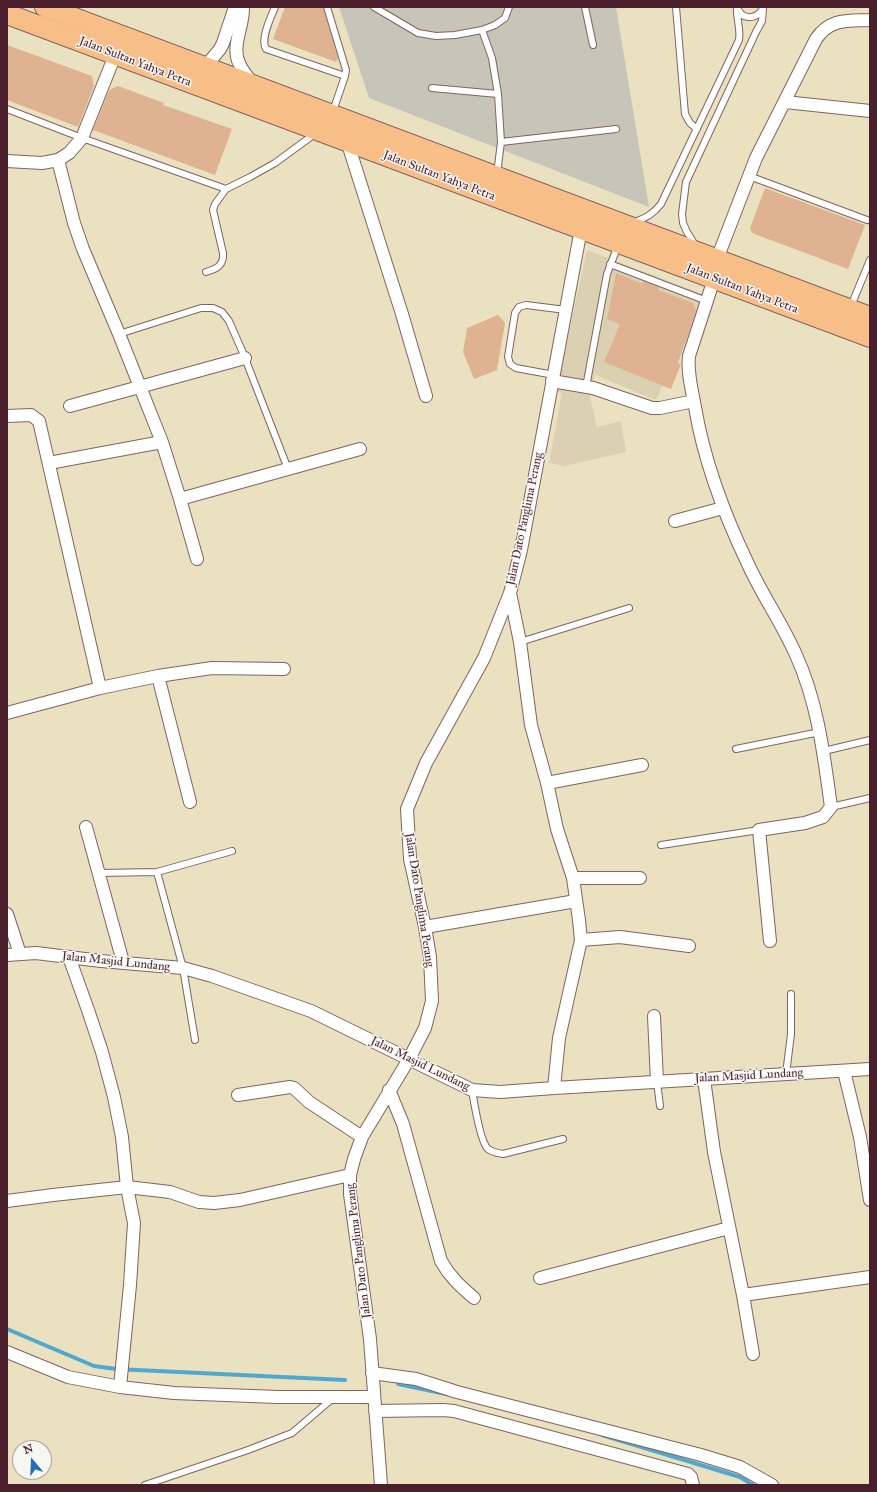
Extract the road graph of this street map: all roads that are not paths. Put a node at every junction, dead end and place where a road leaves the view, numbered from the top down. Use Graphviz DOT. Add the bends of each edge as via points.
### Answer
graph roads {
  1 [pos="45,7"];
  2 [pos="235,7"];
  3 [pos="243,7"];
  4 [pos="275,7"];
  5 [pos="327,7"];
  6 [pos="374,7"];
  7 [pos="509,7"];
  8 [pos="585,7"];
  9 [pos="676,7"];
  10 [pos="737,7"];
  11 [pos="763,8"];
  12 [pos="7,14"];
  13 [pos="870,20"];
  14 [pos="482,30"];
  15 [pos="593,45"];
  16 [pos="115,54"];
  17 [pos="204,67"];
  18 [pos="346,76"];
  19 [pos="255,86"];
  20 [pos="432,88"];
  21 [pos="498,94"];
  22 [pos="784,102"];
  23 [pos="7,109"];
  24 [pos="870,111"];
  25 [pos="331,115"];
  26 [pos="616,129"];
  27 [pos="697,129"];
  28 [pos="318,130"];
  29 [pos="82,138"];
  30 [pos="347,141"];
  31 [pos="501,142"];
  32 [pos="58,160"];
  33 [pos="7,161"];
  34 [pos="750,176"];
  35 [pos="497,177"];
  36 [pos="226,189"];
  37 [pos="867,220"];
  38 [pos="581,229"];
  39 [pos="621,234"];
  40 [pos="712,258"];
  41 [pos="870,260"];
  42 [pos="610,264"];
  43 [pos="206,272"];
  44 [pos="714,279"];
  45 [pos="707,301"];
  46 [pos="849,309"];
  47 [pos="566,310"];
  48 [pos="870,317"];
  49 [pos="119,334"];
  50 [pos="870,337"];
  51 [pos="245,358"];
  52 [pos="553,378"];
  53 [pos="586,387"];
  54 [pos="141,388"];
  55 [pos="426,396"];
  56 [pos="694,401"];
  57 [pos="70,406"];
  58 [pos="7,416"];
  59 [pos="162,442"];
  60 [pos="360,449"];
  61 [pos="49,463"];
  62 [pos="288,469"];
  63 [pos="180,499"];
  64 [pos="723,508"];
  65 [pos="675,521"];
  66 [pos="197,559"];
  67 [pos="510,593"];
  68 [pos="629,608"];
  69 [pos="520,642"];
  70 [pos="284,669"];
  71 [pos="158,676"];
  72 [pos="100,688"];
  73 [pos="7,713"];
  74 [pos="820,732"];
  75 [pos="870,740"];
  76 [pos="736,749"];
  77 [pos="824,751"];
  78 [pos="642,765"];
  79 [pos="547,783"];
  80 [pos="870,798"];
  81 [pos="190,802"];
  82 [pos="832,807"];
  83 [pos="86,827"];
  84 [pos="759,830"];
  85 [pos="662,845"];
  86 [pos="232,851"];
  87 [pos="157,872"];
  88 [pos="99,873"];
  89 [pos="573,878"];
  90 [pos="640,878"];
  91 [pos="576,901"];
  92 [pos="7,914"];
  93 [pos="425,927"];
  94 [pos="581,940"];
  95 [pos="770,941"];
  96 [pos="689,946"];
  97 [pos="7,954"];
  98 [pos="20,954"];
  99 [pos="69,958"];
  100 [pos="123,962"];
  101 [pos="183,968"];
  102 [pos="791,994"];
  103 [pos="654,1016"];
  104 [pos="195,1040"];
  105 [pos="409,1059"];
  106 [pos="870,1069"];
  107 [pos="844,1071"];
  108 [pos="786,1074"];
  109 [pos="704,1079"];
  110 [pos="657,1082"];
  111 [pos="554,1088"];
  112 [pos="389,1090"];
  113 [pos="472,1090"];
  114 [pos="238,1095"];
  115 [pos="660,1106"];
  116 [pos="362,1137"];
  117 [pos="562,1139"];
  118 [pos="350,1175"];
  119 [pos="127,1187"];
  120 [pos="870,1200"];
  121 [pos="7,1201"];
  122 [pos="729,1228"];
  123 [pos="870,1277"];
  124 [pos="540,1278"];
  125 [pos="743,1295"];
  126 [pos="474,1298"];
  127 [pos="7,1352"];
  128 [pos="753,1354"];
  129 [pos="372,1372"];
  130 [pos="121,1375"];
  131 [pos="374,1397"];
  132 [pos="333,1398"];
  133 [pos="375,1411"];
  134 [pos="144,1485"];
  135 [pos="381,1485"];
  136 [pos="693,1485"];
  137 [pos="772,1485"];
  1 -- 17 [label="highway, Jalan Sultan Yahya Petra"];
  2 -- 17 [label="street" via="220,49"];
  3 -- 19 [label="street" via="236,47 237,58"];
  4 -- 18 [label="lane" via="264,38 266,48"];
  5 -- 18 [label="lane" via="346,64"];
  6 -- 14 [label="lane" via="418,33 436,36"];
  7 -- 14 [label="lane" via="505,18 496,25"];
  8 -- 15 [label="lane"];
  9 -- 27 [label="lane" via="685,114"];
  10 -- 11 [label="lane" via="741,14 749,18 758,16"];
  10 -- 27 [label="lane" via="739,40"];
  11 -- 40 [label="lane" via="760,24 686,182 682,206 683,223 697,247"];
  12 -- 16 [label="highway, Jalan Sultan Yahya Petra"];
  13 -- 22 [label="street" via="835,23 821,31"];
  14 -- 21 [label="lane" via="492,58"];
  16 -- 28 [label="highway, Jalan Sultan Yahya Petra"];
  16 -- 29 [label="street"];
  17 -- 19 [label="highway, Jalan Sultan Yahya Petra"];
  18 -- 25 [label="lane"];
  19 -- 25 [label="highway, Jalan Sultan Yahya Petra"];
  20 -- 21 [label="lane"];
  21 -- 31 [label="lane"];
  22 -- 24 [label="street"];
  22 -- 34 [label="street" via="756,158"];
  23 -- 29 [label="lane"];
  25 -- 35 [label="highway, Jalan Sultan Yahya Petra"];
  26 -- 31 [label="lane"];
  27 -- 39 [label="lane" via="661,204 653,214"];
  28 -- 30 [label="highway, Jalan Sultan Yahya Petra"];
  28 -- 36 [label="lane" via="275,163"];
  29 -- 32 [label="street" via="70,153"];
  29 -- 36 [label="lane"];
  30 -- 38 [label="highway, Jalan Sultan Yahya Petra"];
  30 -- 55 [label="street"];
  31 -- 35 [label="lane"];
  32 -- 33 [label="street" via="42,163"];
  32 -- 49 [label="street" via="74,223"];
  34 -- 37 [label="lane"];
  34 -- 40 [label="street"];
  35 -- 39 [label="highway, Jalan Sultan Yahya Petra"];
  36 -- 43 [label="lane" via="213,210 223,260 219,267"];
  38 -- 39 [label="highway, Jalan Sultan Yahya Petra"];
  38 -- 47 [label="street, Jalan Dato Panglima Perang"];
  39 -- 40 [label="highway, Jalan Sultan Yahya Petra"];
  39 -- 42 [label="lane"];
  39 -- 44 [label="highway, Jalan Sultan Yahya Petra"];
  40 -- 46 [label="highway, Jalan Sultan Yahya Petra"];
  41 -- 46 [label="lane"];
  42 -- 45 [label="lane"];
  42 -- 53 [label="lane"];
  44 -- 45 [label="street"];
  44 -- 50 [label="highway, Jalan Sultan Yahya Petra"];
  45 -- 56 [label="street" via="689,356 688,367"];
  46 -- 48 [label="highway, Jalan Sultan Yahya Petra"];
  47 -- 52 [label="street, Jalan Dato Panglima Perang"];
  47 -- 52 [label="lane" via="526,305 519,307 515,313 508,357 510,364"];
  49 -- 51 [label="lane" via="200,308 213,308 222,312 230,321"];
  49 -- 54 [label="street"];
  51 -- 54 [label="street"];
  51 -- 62 [label="lane"];
  52 -- 53 [label="street"];
  52 -- 67 [label="street, Jalan Dato Panglima Perang" via="521,550"];
  53 -- 56 [label="street" via="652,408"];
  54 -- 57 [label="street"];
  54 -- 59 [label="street"];
  56 -- 64 [label="street" via="698,430"];
  58 -- 61 [label="street" via="32,415 39,421"];
  59 -- 61 [label="street"];
  59 -- 63 [label="street"];
  60 -- 62 [label="street"];
  61 -- 72 [label="street"];
  62 -- 63 [label="street"];
  63 -- 66 [label="street"];
  64 -- 65 [label="street"];
  64 -- 74 [label="street" via="748,564 796,654"];
  67 -- 69 [label="street"];
  67 -- 93 [label="street, Jalan Dato Panglima Perang" via="484,658 426,763 407,809 410,859"];
  68 -- 69 [label="lane"];
  69 -- 79 [label="street" via="532,725"];
  70 -- 71 [label="street" via="212,668"];
  71 -- 72 [label="street"];
  71 -- 81 [label="street"];
  72 -- 73 [label="street"];
  74 -- 76 [label="lane"];
  74 -- 77 [label="street"];
  75 -- 77 [label="lane"];
  77 -- 82 [label="street"];
  78 -- 79 [label="street"];
  79 -- 89 [label="street" via="557,829"];
  80 -- 82 [label="lane"];
  82 -- 84 [label="street" via="824,817"];
  83 -- 88 [label="street"];
  84 -- 85 [label="lane"];
  84 -- 95 [label="street"];
  86 -- 87 [label="lane"];
  87 -- 88 [label="lane"];
  87 -- 101 [label="lane"];
  88 -- 100 [label="street"];
  89 -- 90 [label="street"];
  89 -- 91 [label="street"];
  91 -- 93 [label="street"];
  91 -- 94 [label="street"];
  92 -- 98 [label="street"];
  93 -- 105 [label="street, Jalan Dato Panglima Perang" via="430,957 432,1001 425,1028"];
  94 -- 96 [label="street" via="620,937"];
  94 -- 111 [label="street" via="559,1038"];
  97 -- 98 [label="street, Jalan Masjid Lundang"];
  98 -- 99 [label="street, Jalan Masjid Lundang" via="36,953"];
  99 -- 100 [label="street, Jalan Masjid Lundang"];
  99 -- 119 [label="street" via="93,1024 114,1097 122,1137"];
  100 -- 101 [label="street, Jalan Masjid Lundang"];
  101 -- 104 [label="lane"];
  101 -- 105 [label="street, Jalan Masjid Lundang" via="311,1011"];
  102 -- 108 [label="lane" via="791,1034"];
  103 -- 110 [label="street"];
  105 -- 112 [label="street, Jalan Dato Panglima Perang"];
  105 -- 113 [label="street, Jalan Masjid Lundang"];
  106 -- 107 [label="street, Jalan Masjid Lundang"];
  107 -- 108 [label="street, Jalan Masjid Lundang"];
  107 -- 120 [label="street" via="860,1137"];
  108 -- 109 [label="street, Jalan Masjid Lundang"];
  109 -- 110 [label="street, Jalan Masjid Lundang"];
  109 -- 122 [label="street" via="714,1152"];
  110 -- 111 [label="street, Jalan Masjid Lundang"];
  110 -- 115 [label="lane"];
  111 -- 113 [label="street, Jalan Masjid Lundang" via="500,1092"];
  112 -- 116 [label="street, Jalan Dato Panglima Perang"];
  112 -- 126 [label="street" via="403,1124 441,1261 453,1280"];
  113 -- 117 [label="lane" via="483,1140 487,1148 493,1152 503,1154"];
  114 -- 116 [label="street" via="294,1088 309,1102"];
  116 -- 118 [label="street, Jalan Dato Panglima Perang"];
  118 -- 119 [label="street" via="240,1200 214,1203 199,1202 170,1192"];
  118 -- 129 [label="street, Jalan Dato Panglima Perang" via="350,1194 370,1339"];
  119 -- 121 [label="street"];
  119 -- 130 [label="street" via="134,1230"];
  122 -- 124 [label="street"];
  122 -- 125 [label="street"];
  123 -- 125 [label="street"];
  125 -- 128 [label="street"];
  127 -- 130 [label="street" via="68,1377"];
  129 -- 131 [label="street, Jalan Dato Panglima Perang"];
  129 -- 137 [label="street" via="416,1379 701,1455 740,1467"];
  130 -- 132 [label="street" via="174,1393"];
  131 -- 132 [label="street"];
  131 -- 133 [label="street, Jalan Dato Panglima Perang"];
  132 -- 134 [label="lane" via="292,1433"];
  133 -- 135 [label="street, Jalan Dato Panglima Perang"];
  133 -- 136 [label="street" via="454,1412 688,1474"];
}
